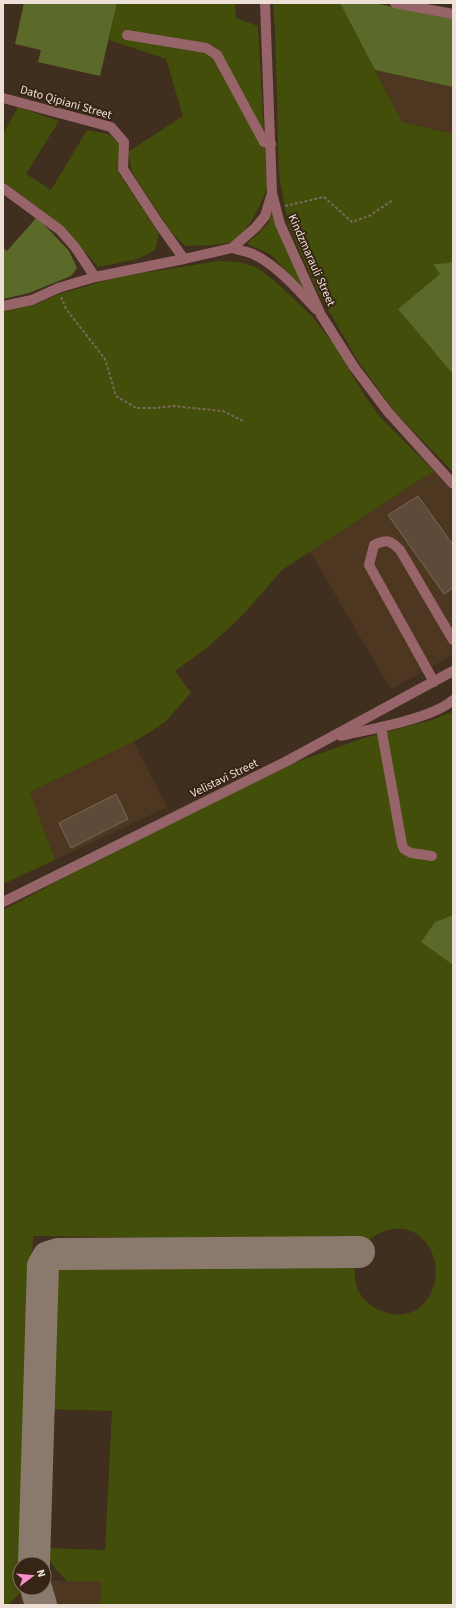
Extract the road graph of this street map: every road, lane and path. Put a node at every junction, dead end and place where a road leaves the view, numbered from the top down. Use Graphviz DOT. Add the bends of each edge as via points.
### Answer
graph roads {
  1 [pos="266,3"];
  2 [pos="395,3"];
  3 [pos="453,14"];
  4 [pos="127,35"];
  5 [pos="3,98"];
  6 [pos="271,144"];
  7 [pos="3,188"];
  8 [pos="272,193"];
  9 [pos="392,200"];
  10 [pos="276,208"];
  11 [pos="232,248"];
  12 [pos="184,259"];
  13 [pos="95,277"];
  14 [pos="58,288"];
  15 [pos="3,306"];
  16 [pos="321,314"];
  17 [pos="243,421"];
  18 [pos="453,484"];
  19 [pos="453,640"];
  20 [pos="453,671"];
  21 [pos="434,682"];
  22 [pos="453,700"];
  23 [pos="381,727"];
  24 [pos="327,740"];
  25 [pos="432,856"];
  26 [pos="3,902"];
  1 -- 6 [label="street, Kindzmarauli Street"];
  2 -- 3 [label="street"];
  4 -- 6 [label="street" via="206,48 217,55 264,142"];
  5 -- 12 [label="street, Dato Qipiani Street" via="111,127 124,142 123,169"];
  6 -- 8 [label="street, Kindzmarauli Street"];
  7 -- 13 [label="street" via="60,230"];
  8 -- 10 [label="street, Kindzmarauli Street"];
  8 -- 11 [label="street" via="265,216"];
  9 -- 10 [label="path" via="369,216 352,222 324,197"];
  10 -- 16 [label="street, Kindzmarauli Street" via="280,224"];
  11 -- 12 [label="street"];
  11 -- 16 [label="street" via="252,253 268,262"];
  12 -- 13 [label="street"];
  13 -- 14 [label="street"];
  14 -- 15 [label="street" via="32,300"];
  14 -- 17 [label="path" via="66,309 105,359 116,396 136,408 172,406 223,411"];
  16 -- 18 [label="street, Kindzmarauli Street" via="354,367 388,412"];
  19 -- 21 [label="street" via="400,550 393,543 384,541 374,545 369,565"];
  20 -- 21 [label="street, Velistavi Street"];
  21 -- 24 [label="street, Velistavi Street"];
  22 -- 23 [label="street" via="445,708"];
  23 -- 24 [label="street"];
  23 -- 25 [label="street" via="402,844 404,849 411,853"];
  24 -- 26 [label="street, Velistavi Street"];
}
